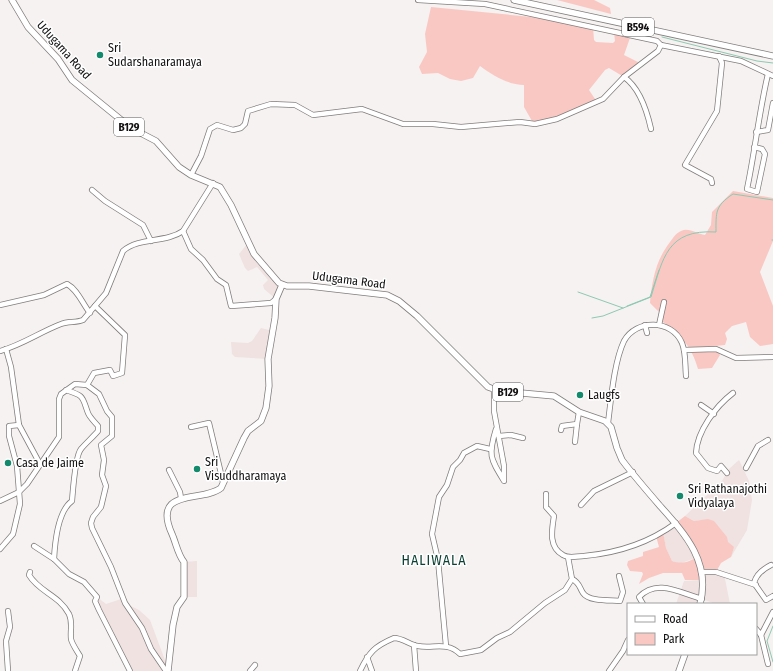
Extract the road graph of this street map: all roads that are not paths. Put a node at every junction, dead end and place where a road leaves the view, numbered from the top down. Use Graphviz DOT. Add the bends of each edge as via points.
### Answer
graph roads {
  1 [pos="12,0"];
  2 [pos="418,0"];
  3 [pos="514,0"];
  4 [pos="661,45"];
  5 [pos="773,52"];
  6 [pos="762,54"];
  7 [pos="719,56"];
  8 [pos="773,56"];
  9 [pos="768,74"];
  10 [pos="773,76"];
  11 [pos="624,77"];
  12 [pos="773,104"];
  13 [pos="651,129"];
  14 [pos="756,132"];
  15 [pos="754,146"];
  16 [pos="191,175"];
  17 [pos="213,183"];
  18 [pos="712,183"];
  19 [pos="92,190"];
  20 [pos="183,231"];
  21 [pos="150,241"];
  22 [pos="282,285"];
  23 [pos="276,299"];
  24 [pos="664,302"];
  25 [pos="0,305"];
  26 [pos="95,306"];
  27 [pos="90,313"];
  28 [pos="645,325"];
  29 [pos="659,325"];
  30 [pos="647,333"];
  31 [pos="6,349"];
  32 [pos="684,350"];
  33 [pos="0,351"];
  34 [pos="773,356"];
  35 [pos="686,376"];
  36 [pos="87,385"];
  37 [pos="66,390"];
  38 [pos="494,390"];
  39 [pos="733,393"];
  40 [pos="701,406"];
  41 [pos="579,412"];
  42 [pos="714,414"];
  43 [pos="608,423"];
  44 [pos="576,424"];
  45 [pos="19,425"];
  46 [pos="191,427"];
  47 [pos="496,429"];
  48 [pos="561,430"];
  49 [pos="499,436"];
  50 [pos="524,438"];
  51 [pos="768,440"];
  52 [pos="575,442"];
  53 [pos="490,449"];
  54 [pos="40,464"];
  55 [pos="746,468"];
  56 [pos="169,470"];
  57 [pos="633,472"];
  58 [pos="727,473"];
  59 [pos="223,482"];
  60 [pos="19,492"];
  61 [pos="546,494"];
  62 [pos="181,498"];
  63 [pos="0,501"];
  64 [pos="581,505"];
  65 [pos="676,523"];
  66 [pos="34,546"];
  67 [pos="0,549"];
  68 [pos="568,557"];
  69 [pos="54,559"];
  70 [pos="771,565"];
  71 [pos="30,572"];
  72 [pos="701,572"];
  73 [pos="619,576"];
  74 [pos="572,579"];
  75 [pos="756,585"];
  76 [pos="773,596"];
  77 [pos="701,602"];
  78 [pos="642,603"];
  79 [pos="8,611"];
  80 [pos="773,612"];
  81 [pos="757,630"];
  82 [pos="761,635"];
  83 [pos="627,642"];
  84 [pos="414,645"];
  85 [pos="446,646"];
  86 [pos="685,655"];
  87 [pos="368,657"];
  88 [pos="768,664"];
  89 [pos="255,665"];
  90 [pos="8,671"];
  91 [pos="75,671"];
  92 [pos="130,671"];
  93 [pos="167,671"];
  94 [pos="250,671"];
  95 [pos="360,671"];
  96 [pos="372,671"];
  97 [pos="416,671"];
  98 [pos="609,671"];
  99 [pos="680,671"];
  1 -- 16 [label="main road, Udugama Road / B129" via="28,27 58,59 72,80 131,128 156,141 175,163"];
  2 -- 4 [label="street" via="485,4 627,34 657,41"];
  3 -- 6 [label="main road, B594"];
  4 -- 7 [label="street"];
  4 -- 11 [label="street" via="649,59"];
  5 -- 6 [label="main road, B594"];
  6 -- 8 [label="main road, B594"];
  7 -- 9 [label="street" via="741,61"];
  7 -- 18 [label="street" via="722,63 717,111 685,165 711,179"];
  9 -- 10 [label="street"];
  9 -- 14 [label="street"];
  11 -- 13 [label="street" via="632,84 647,112"];
  11 -- 16 [label="street" via="603,99 535,124 520,122 461,127 403,124 362,109 313,115 294,105 271,104 248,111 245,124 241,128 233,130 217,125 210,129"];
  12 -- 14 [label="street" via="768,130"];
  14 -- 15 [label="street"];
  15 -- 15 [label="street" via="747,189 757,192 765,154 762,149"];
  16 -- 17 [label="main road, Udugama Road / B129"];
  17 -- 20 [label="street"];
  17 -- 22 [label="main road, Udugama Road / B129" via="224,193 254,254"];
  19 -- 21 [label="street" via="142,224"];
  20 -- 21 [label="street" via="176,236"];
  20 -- 23 [label="street" via="191,249 203,260 217,280 226,284 231,306 271,303"];
  21 -- 26 [label="street" via="123,251 106,293"];
  22 -- 23 [label="main road"];
  22 -- 38 [label="main road, Udugama Road / B129" via="376,293 394,298 407,306 482,382"];
  23 -- 59 [label="main road" via="264,416 248,431"];
  24 -- 29 [label="street"];
  25 -- 27 [label="street" via="44,294 67,284 74,288"];
  26 -- 27 [label="street"];
  26 -- 36 [label="street" via="125,335 122,373 113,376 110,370 94,373"];
  27 -- 31 [label="street" via="80,321 66,322"];
  28 -- 29 [label="street"];
  28 -- 30 [label="street"];
  28 -- 43 [label="street" via="635,330 624,342 615,374"];
  29 -- 32 [label="street" via="673,331"];
  31 -- 33 [label="street"];
  31 -- 45 [label="street"];
  32 -- 34 [label="street" via="716,349 736,358"];
  32 -- 35 [label="street"];
  36 -- 37 [label="street" via="75,384"];
  36 -- 93 [label="street" via="99,394 112,421 112,436 101,444 104,460 102,475 106,486 101,507 91,523 92,528 112,567 125,603 142,628 151,649"];
  37 -- 54 [label="street" via="59,399 59,437 46,459"];
  37 -- 69 [label="street" via="85,400 89,415 98,426 98,431 81,448 78,456 73,478 72,501 68,504 59,524"];
  38 -- 41 [label="main road, B129" via="554,396"];
  38 -- 47 [label="street"];
  39 -- 42 [label="street" via="723,400"];
  40 -- 42 [label="street"];
  41 -- 43 [label="main road, B129"];
  41 -- 44 [label="street"];
  42 -- 58 [label="street" via="696,443 696,452 708,468 717,471 722,466"];
  43 -- 57 [label="main road" via="614,432 620,456"];
  44 -- 48 [label="street" via="562,426"];
  44 -- 52 [label="street"];
  45 -- 54 [label="street"];
  45 -- 60 [label="street" via="9,426"];
  46 -- 59 [label="street" via="210,423"];
  47 -- 49 [label="street"];
  47 -- 53 [label="street"];
  49 -- 50 [label="street"];
  49 -- 53 [label="street" via="504,481 490,455"];
  51 -- 55 [label="street" via="758,446"];
  53 -- 85 [label="street" via="477,446 464,453 453,467 436,507 432,534 438,560"];
  54 -- 60 [label="street"];
  56 -- 62 [label="street"];
  57 -- 64 [label="street" via="594,491"];
  57 -- 65 [label="main road"];
  59 -- 62 [label="main road" via="216,493"];
  60 -- 63 [label="street"];
  60 -- 67 [label="street" via="20,504 13,534"];
  61 -- 68 [label="street" via="546,507 554,516 551,539 562,555"];
  62 -- 93 [label="main road" via="169,508 167,516 184,562 184,597 177,607 174,619"];
  65 -- 68 [label="street" via="637,545 594,555"];
  65 -- 72 [label="main road" via="692,546"];
  66 -- 69 [label="street"];
  68 -- 74 [label="street"];
  69 -- 92 [label="street" via="69,574 84,582 97,597 95,601 99,610"];
  70 -- 75 [label="street" via="764,568 755,579"];
  71 -- 91 [label="street" via="29,575 35,585 55,596 69,614 71,639 80,656"];
  72 -- 75 [label="street" via="716,572"];
  72 -- 77 [label="main road"];
  73 -- 74 [label="street" via="623,592 620,601 589,598 584,595 579,582"];
  74 -- 85 [label="street" via="565,590 544,603 510,632 481,650 460,654"];
  75 -- 76 [label="street" via="766,600"];
  77 -- 78 [label="street" via="663,587 646,590 639,598"];
  79 -- 90 [label="street"];
  80 -- 82 [label="street"];
  81 -- 82 [label="street"];
  82 -- 88 [label="street"];
  83 -- 98 [label="street"];
  84 -- 85 [label="street"];
  84 -- 87 [label="street" via="394,638 378,644"];
  84 -- 97 [label="street"];
  86 -- 99 [label="main road"];
  87 -- 95 [label="street"];
  87 -- 96 [label="street"];
  89 -- 94 [label="street"];
}
